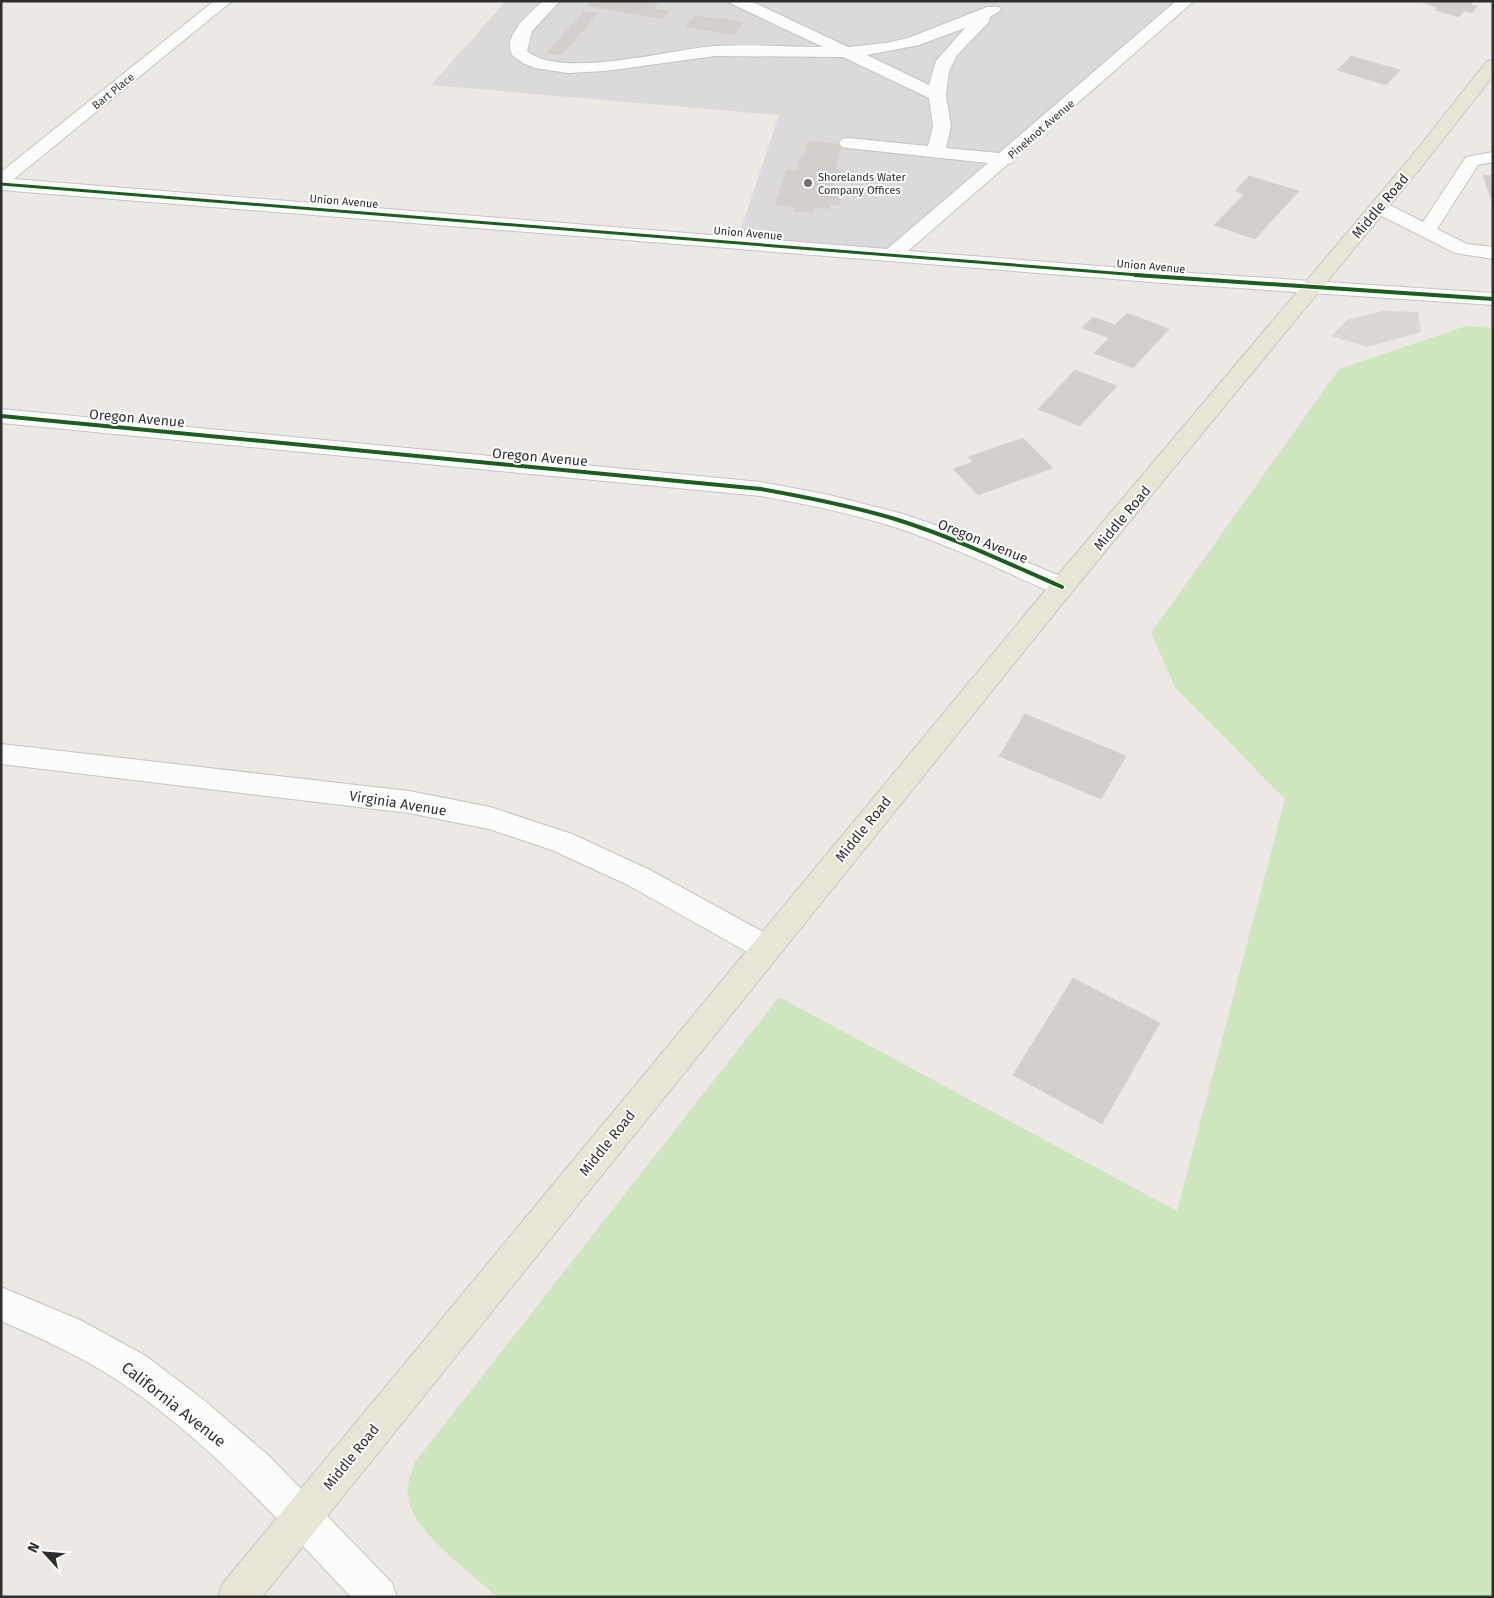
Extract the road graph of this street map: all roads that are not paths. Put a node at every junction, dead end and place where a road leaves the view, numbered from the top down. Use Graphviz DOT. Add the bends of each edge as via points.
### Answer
graph roads {
  1 [pos="224,1"];
  2 [pos="552,1"];
  3 [pos="738,1"];
  4 [pos="1008,1"];
  5 [pos="1186,1"];
  6 [pos="993,10"];
  7 [pos="847,54"];
  8 [pos="1493,65"];
  9 [pos="936,95"];
  10 [pos="848,143"];
  11 [pos="936,152"];
  12 [pos="1493,157"];
  13 [pos="1006,159"];
  14 [pos="1,182"];
  15 [pos="1379,207"];
  16 [pos="1426,231"];
  17 [pos="1493,253"];
  18 [pos="893,254"];
  19 [pos="1313,287"];
  20 [pos="1493,299"];
  21 [pos="1,416"];
  22 [pos="1062,587"];
  23 [pos="1,754"];
  24 [pos="766,948"];
  25 [pos="1,1304"];
  26 [pos="302,1517"];
  27 [pos="237,1597"];
  28 [pos="378,1597"];
  1 -- 14 [label="street, Bart Place"];
  2 -- 7 [label="street" via="524,30 518,45 525,58 554,67 593,66 715,51"];
  3 -- 7 [label="street"];
  4 -- 6 [label="street"];
  5 -- 13 [label="street, Pineknot Avenue"];
  6 -- 7 [label="street" via="925,38"];
  6 -- 9 [label="street" via="943,60 936,78"];
  7 -- 9 [label="street"];
  8 -- 15 [label="main road, Middle Road"];
  9 -- 11 [label="street" via="942,126"];
  10 -- 11 [label="street"];
  11 -- 13 [label="street"];
  12 -- 16 [label="street" via="1472,161"];
  13 -- 18 [label="street, Pineknot Avenue"];
  14 -- 18 [label="street, Union Avenue"];
  15 -- 16 [label="street"];
  15 -- 19 [label="main road, Middle Road"];
  16 -- 17 [label="street" via="1462,249"];
  18 -- 19 [label="street, Union Avenue"];
  19 -- 20 [label="street, Union Avenue"];
  19 -- 22 [label="main road, Middle Road"];
  21 -- 22 [label="street, Oregon Avenue" via="761,489 829,502 896,520 938,534"];
  22 -- 24 [label="main road, Middle Road"];
  23 -- 24 [label="street, Virginia Avenue" via="409,802 490,818 562,842 638,877"];
  24 -- 26 [label="main road, Middle Road"];
  25 -- 26 [label="street, California Avenue" via="68,1332 133,1369 257,1470"];
  26 -- 27 [label="main road, Middle Road"];
  26 -- 28 [label="street, California Avenue"];
}
